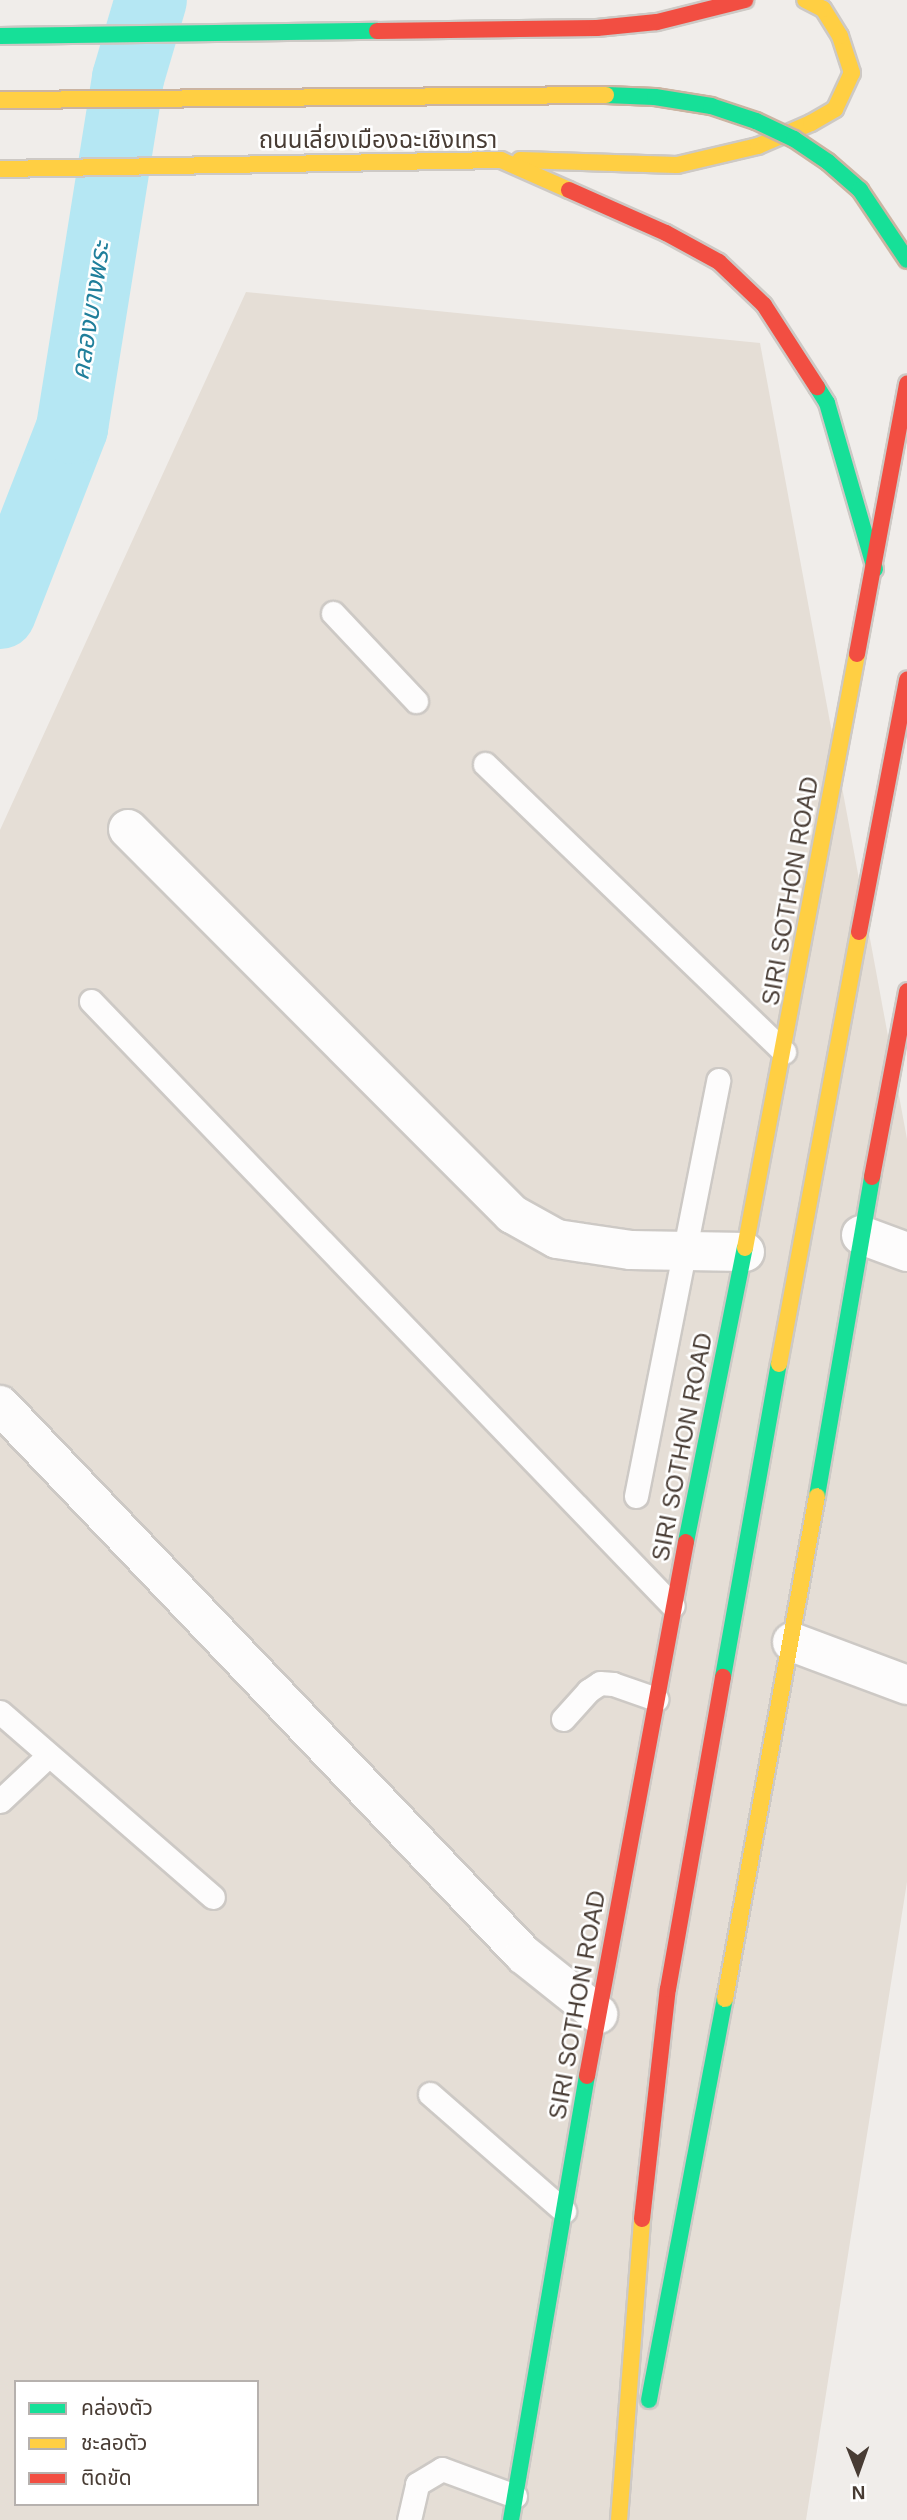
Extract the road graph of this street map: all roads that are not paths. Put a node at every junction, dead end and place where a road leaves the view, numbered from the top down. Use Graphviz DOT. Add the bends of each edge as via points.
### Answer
graph roads {
  1 [pos="745,0"];
  2 [pos="805,0"];
  3 [pos="0,36"];
  4 [pos="0,100"];
  5 [pos="501,160"];
  6 [pos="0,169"];
  7 [pos="907,260"];
  8 [pos="907,384"];
  9 [pos="875,569"];
  10 [pos="333,613"];
  11 [pos="907,680"];
  12 [pos="416,701"];
  13 [pos="485,764"];
  14 [pos="128,829"];
  15 [pos="907,991"];
  16 [pos="91,1001"];
  17 [pos="784,1052"];
  18 [pos="718,1080"];
  19 [pos="861,1235"];
  20 [pos="682,1252"];
  21 [pos="745,1252"];
  22 [pos="907,1252"];
  23 [pos="0,1405"];
  24 [pos="636,1496"];
  25 [pos="673,1606"];
  26 [pos="792,1642"];
  27 [pos="907,1685"];
  28 [pos="656,1699"];
  29 [pos="0,1712"];
  30 [pos="563,1719"];
  31 [pos="49,1755"];
  32 [pos="0,1801"];
  33 [pos="214,1897"];
  34 [pos="598,2014"];
  35 [pos="430,2094"];
  36 [pos="564,2211"];
  37 [pos="647,2410"];
  38 [pos="642,2438"];
  39 [pos="515,2496"];
  40 [pos="409,2520"];
  41 [pos="511,2520"];
  42 [pos="620,2520"];
  43 [pos="626,2520"];
  1 -- 3 [label="main road" via="657,22 597,27"];
  2 -- 5 [label="main road" via="823,9 841,36 852,73 835,109 811,124 758,146 677,164"];
  4 -- 7 [label="main road, bridge" via="593,94 711,106 775,130 828,162 860,190"];
  5 -- 6 [label="main road, ถนนเลี่ยงเมืองฉะเชิงเทรา"];
  5 -- 9 [label="main road, ถนนเลี่ยงเมืองฉะเชิงเทรา" via="698,250 719,262 764,305 827,403"];
  8 -- 9 [label="main road, SIRI SOTHON ROAD"];
  9 -- 17 [label="main road, SIRI SOTHON ROAD"];
  10 -- 12 [label="lane"];
  11 -- 42 [label="main road" via="787,1317 668,1989 645,2185"];
  13 -- 17 [label="lane"];
  14 -- 20 [label="street" via="512,1214 557,1239 631,1251"];
  15 -- 19 [label="main road"];
  16 -- 25 [label="lane"];
  17 -- 21 [label="main road, SIRI SOTHON ROAD"];
  18 -- 20 [label="lane"];
  19 -- 22 [label="street"];
  19 -- 26 [label="main road"];
  20 -- 21 [label="street"];
  20 -- 24 [label="lane"];
  21 -- 25 [label="main road, SIRI SOTHON ROAD"];
  23 -- 34 [label="street" via="524,1955"];
  25 -- 28 [label="main road, SIRI SOTHON ROAD"];
  26 -- 27 [label="street"];
  26 -- 37 [label="main road"];
  28 -- 30 [label="lane" via="600,1683"];
  28 -- 34 [label="main road, SIRI SOTHON ROAD"];
  29 -- 31 [label="lane"];
  31 -- 32 [label="lane"];
  31 -- 33 [label="lane"];
  34 -- 36 [label="main road, SIRI SOTHON ROAD"];
  35 -- 36 [label="lane"];
  36 -- 39 [label="main road, SIRI SOTHON ROAD"];
  38 -- 43 [label="main road"];
  39 -- 40 [label="lane" via="442,2469 417,2484"];
  39 -- 41 [label="main road, SIRI SOTHON ROAD"];
}
